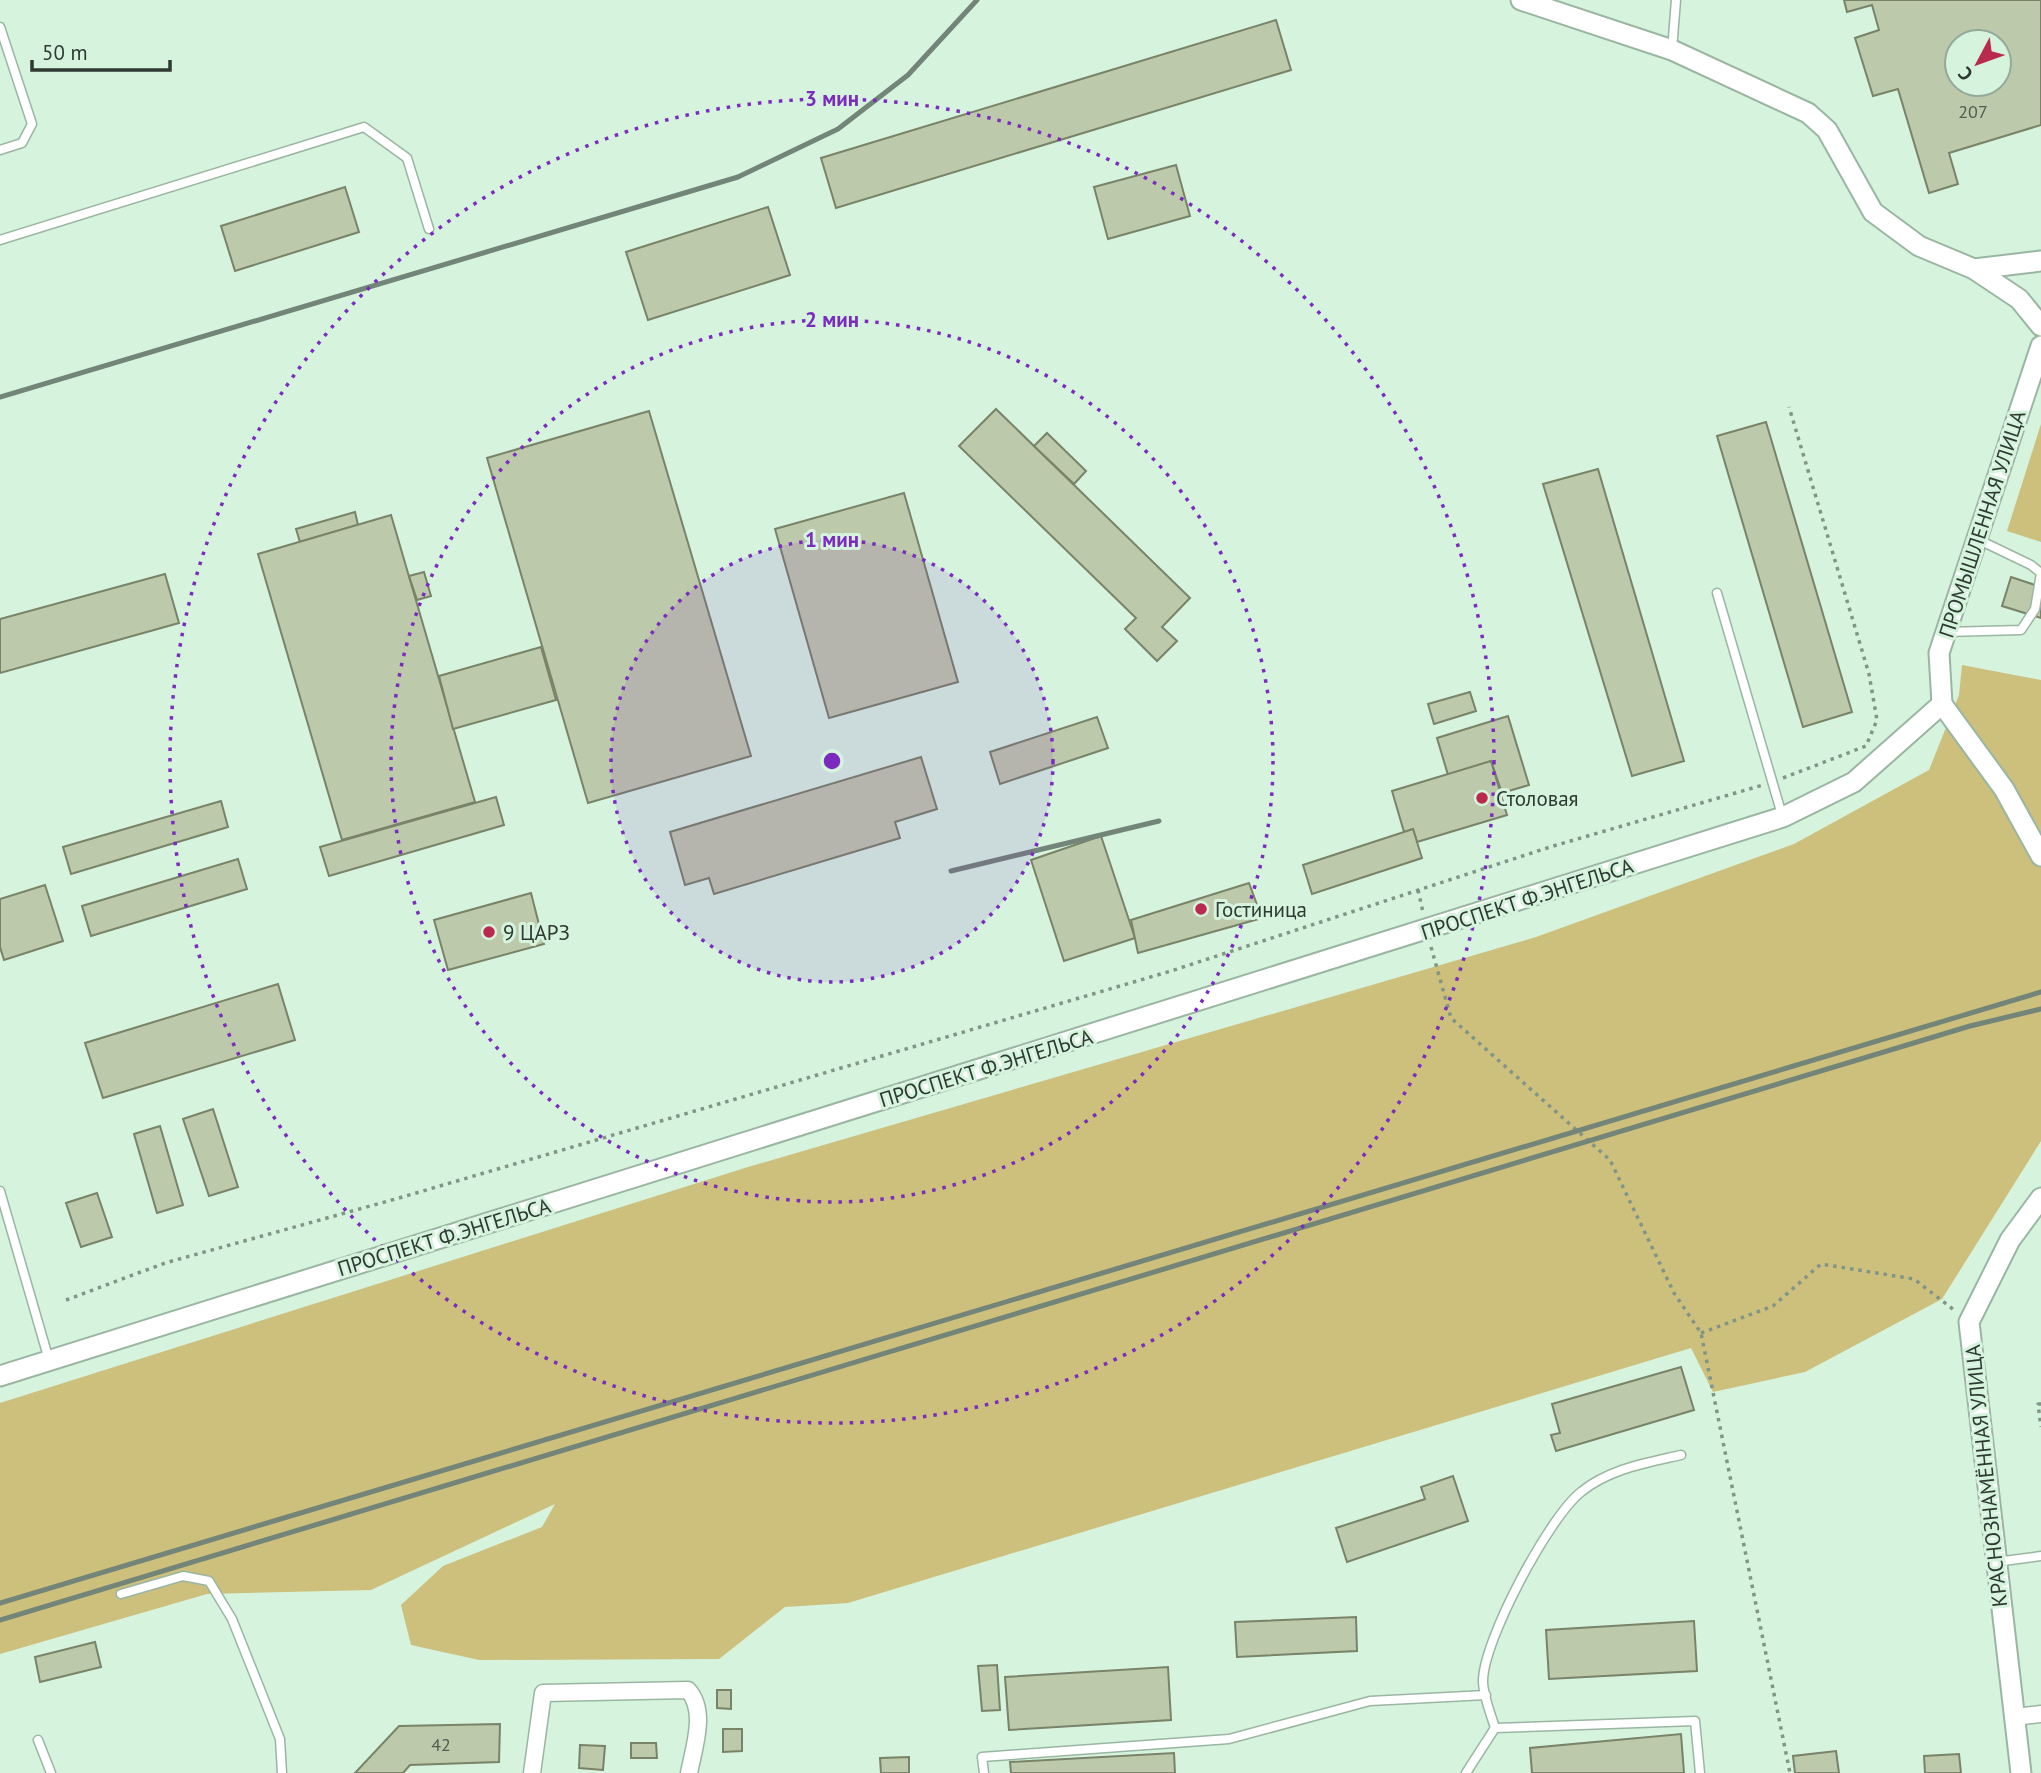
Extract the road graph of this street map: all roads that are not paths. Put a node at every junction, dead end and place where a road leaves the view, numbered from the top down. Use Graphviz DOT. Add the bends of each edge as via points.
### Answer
graph roads {
  1 [pos="1521,0"];
  2 [pos="1676,0"];
  3 [pos="0,27"];
  4 [pos="1672,50"];
  5 [pos="0,150"];
  6 [pos="429,229"];
  7 [pos="0,240"];
  8 [pos="2041,261"];
  9 [pos="1974,268"];
  10 [pos="2041,327"];
  11 [pos="2041,346"];
  12 [pos="1977,539"];
  13 [pos="1717,593"];
  14 [pos="1946,632"];
  15 [pos="1942,704"];
  16 [pos="1783,817"];
  17 [pos="2041,856"];
  18 [pos="0,1191"];
  19 [pos="2041,1198"];
  20 [pos="49,1360"];
  21 [pos="0,1376"];
  22 [pos="1681,1455"];
  23 [pos="2041,1556"];
  24 [pos="1996,1562"];
  25 [pos="121,1594"];
  26 [pos="1486,1695"];
  27 [pos="2041,1714"];
  28 [pos="2014,1717"];
  29 [pos="1494,1728"];
  30 [pos="38,1740"];
  31 [pos="51,1773"];
  32 [pos="282,1773"];
  33 [pos="532,1773"];
  34 [pos="689,1773"];
  35 [pos="984,1773"];
  36 [pos="1466,1773"];
  37 [pos="1700,1773"];
  38 [pos="2021,1773"];
  1 -- 4 [label="street"];
  2 -- 4 [label="lane"];
  3 -- 5 [label="lane" via="32,124 22,143"];
  4 -- 9 [label="street" via="1808,113 1827,130 1873,212 1920,246"];
  6 -- 7 [label="lane" via="407,158 364,127"];
  8 -- 9 [label="street"];
  9 -- 10 [label="street" via="2019,299"];
  11 -- 12 [label="street, ПРОМЫШЛЕННАЯ УЛИЦА"];
  12 -- 14 [label="street, ПРОМЫШЛЕННАЯ УЛИЦА"];
  12 -- 14 [label="lane" via="2041,573 2035,609 2021,630"];
  13 -- 16 [label="lane"];
  14 -- 15 [label="street, ПРОМЫШЛЕННАЯ УЛИЦА" via="1939,653"];
  15 -- 16 [label="street, ПРОСПЕКТ Ф.ЭНГЕЛЬСА" via="1854,782"];
  15 -- 17 [label="street" via="2004,789"];
  16 -- 20 [label="street, ПРОСПЕКТ Ф.ЭНГЕЛЬСА"];
  18 -- 20 [label="lane"];
  19 -- 24 [label="street, КРАСНОЗНАМЁННАЯ УЛИЦА" via="2010,1240 1969,1322"];
  20 -- 21 [label="street, ПРОСПЕКТ Ф.ЭНГЕЛЬСА"];
  22 -- 26 [label="lane" via="1625,1468 1580,1493 1540,1546 1495,1628 1483,1681"];
  23 -- 24 [label="lane"];
  24 -- 28 [label="street, КРАСНОЗНАМЁННАЯ УЛИЦА"];
  25 -- 32 [label="lane" via="183,1576 209,1581 232,1619 280,1739"];
  26 -- 29 [label="lane"];
  26 -- 35 [label="lane" via="1370,1701 1230,1739 982,1757"];
  27 -- 28 [label="street"];
  28 -- 38 [label="street, КРАСНОЗНАМЁННАЯ УЛИЦА"];
  29 -- 36 [label="lane"];
  29 -- 37 [label="lane" via="1695,1721"];
  30 -- 31 [label="lane"];
  33 -- 34 [label="street" via="543,1693 688,1690 699,1712"];
}
